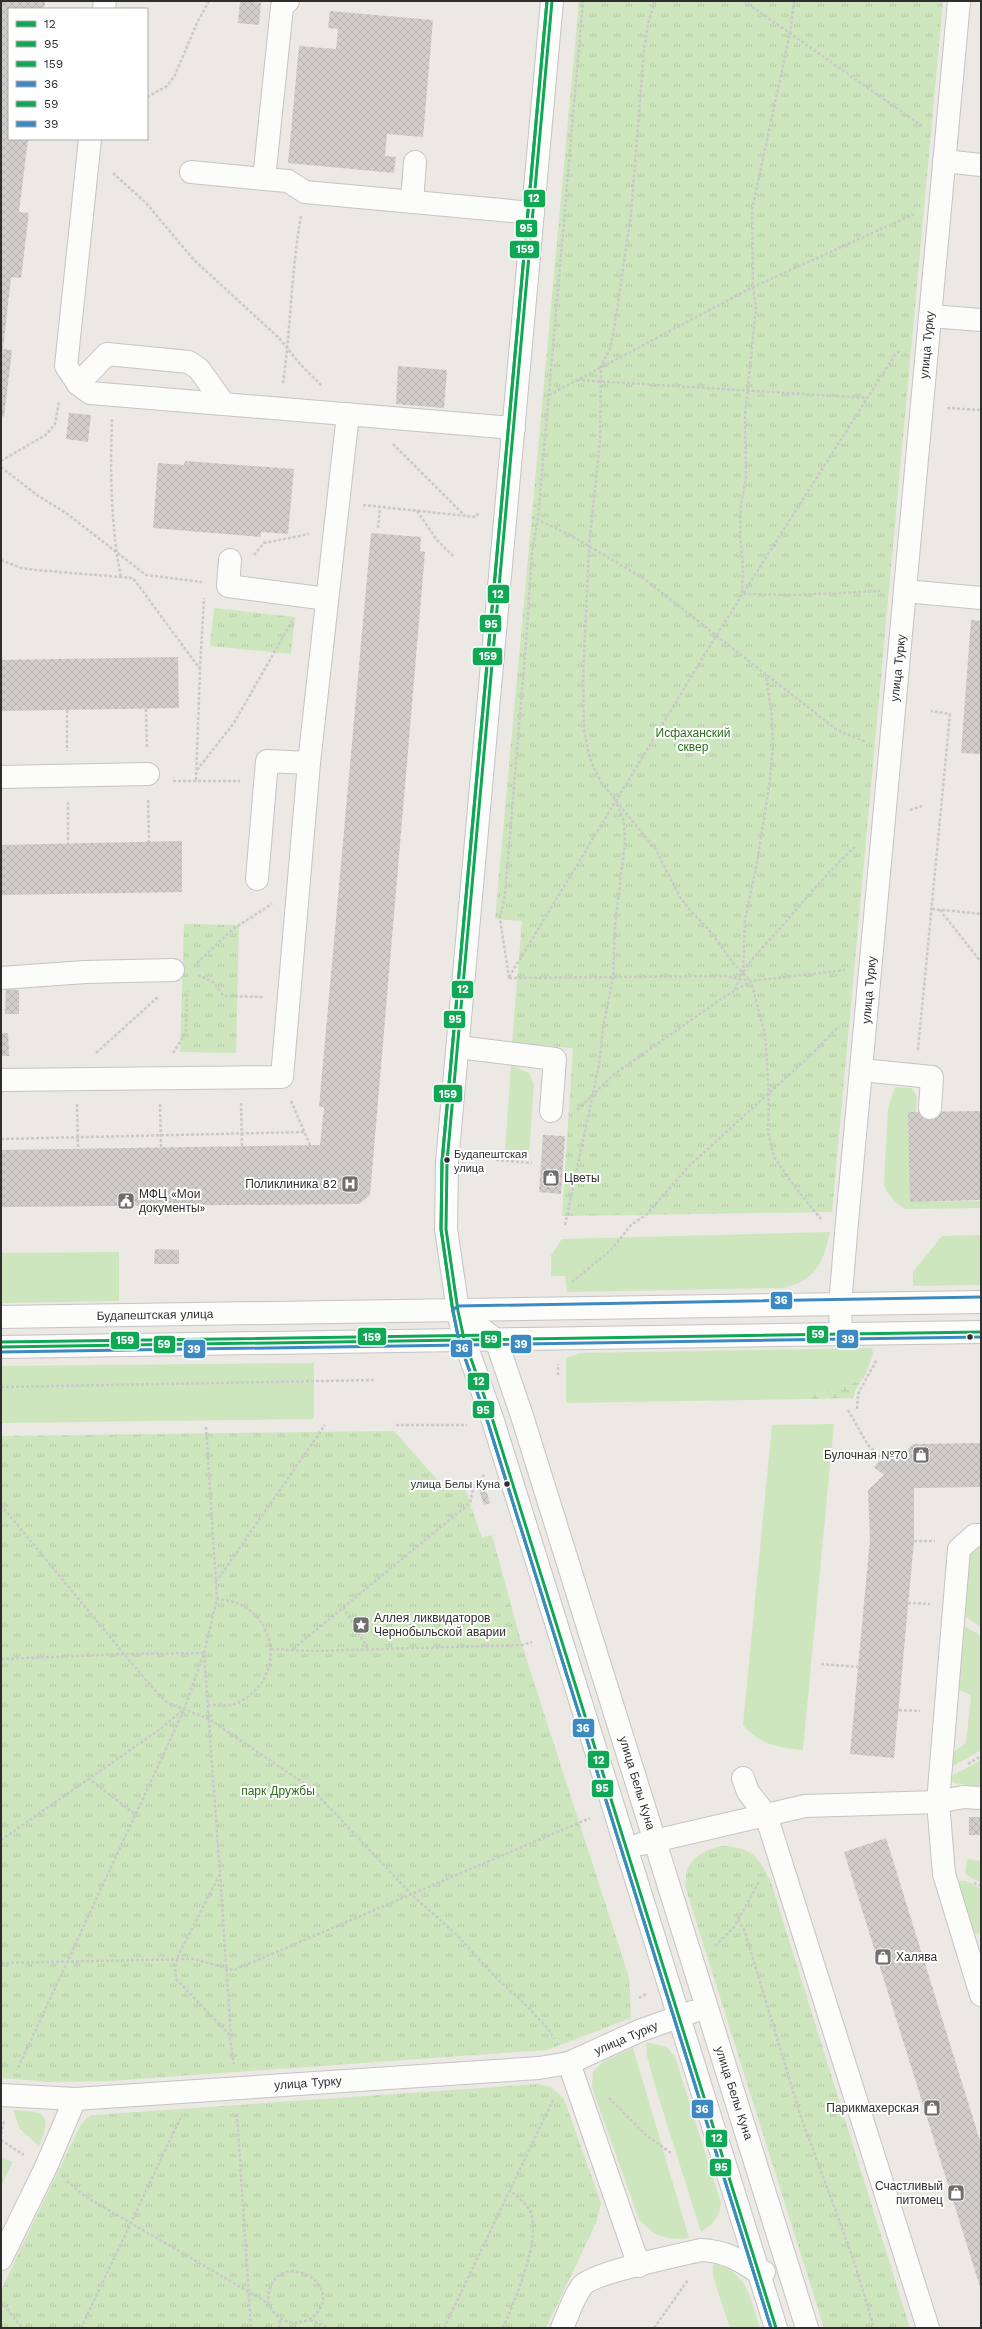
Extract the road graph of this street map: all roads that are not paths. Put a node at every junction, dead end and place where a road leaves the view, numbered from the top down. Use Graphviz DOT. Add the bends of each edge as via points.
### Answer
graph roads {
  1 [pos="288,1"];
  2 [pos="552,1"];
  3 [pos="959,1"];
  4 [pos="89,147"];
  5 [pos="944,161"];
  6 [pos="415,162"];
  7 [pos="981,165"];
  8 [pos="191,172"];
  9 [pos="264,179"];
  10 [pos="412,202"];
  11 [pos="533,213"];
  12 [pos="930,316"];
  13 [pos="981,320"];
  14 [pos="78,384"];
  15 [pos="224,404"];
  16 [pos="348,414"];
  17 [pos="514,428"];
  18 [pos="230,560"];
  19 [pos="905,591"];
  20 [pos="316,597"];
  21 [pos="981,598"];
  22 [pos="309,763"];
  23 [pos="148,774"];
  24 [pos="1,777"];
  25 [pos="257,879"];
  26 [pos="180,970"];
  27 [pos="1,978"];
  28 [pos="458,1047"];
  29 [pos="861,1070"];
  30 [pos="1,1080"];
  31 [pos="930,1108"];
  32 [pos="551,1111"];
  33 [pos="981,1302"];
  34 [pos="840,1305"];
  35 [pos="458,1311"];
  36 [pos="1,1318"];
  37 [pos="981,1332"];
  38 [pos="840,1334"];
  39 [pos="464,1340"];
  40 [pos="496,1340"];
  41 [pos="1,1347"];
  42 [pos="981,1535"];
  43 [pos="743,1778"];
  44 [pos="981,1798"];
  45 [pos="938,1802"];
  46 [pos="766,1815"];
  47 [pos="655,1841"];
  48 [pos="626,1847"];
  49 [pos="981,1995"];
  50 [pos="707,2007"];
  51 [pos="679,2016"];
  52 [pos="568,2062"];
  53 [pos="1,2095"];
  54 [pos="75,2099"];
  55 [pos="1,2259"];
  56 [pos="639,2266"];
  57 [pos="788,2266"];
  58 [pos="759,2273"];
  59 [pos="562,2328"];
  60 [pos="776,2328"];
  61 [pos="808,2328"];
  62 [pos="928,2328"];
  1 -- 9 [label="street" via="282,7"];
  2 -- 11 [label="street"];
  3 -- 5 [label="street, улица Турку"];
  4 -- 14 [label="street" via="66,366"];
  5 -- 7 [label="street"];
  5 -- 12 [label="street, улица Турку"];
  6 -- 10 [label="street"];
  8 -- 9 [label="street"];
  9 -- 10 [label="street" via="288,182 305,192"];
  10 -- 11 [label="street"];
  11 -- 17 [label="street"];
  12 -- 13 [label="street"];
  12 -- 19 [label="street, улица Турку"];
  14 -- 15 [label="street" via="90,393"];
  14 -- 15 [label="street" via="107,354 189,362 199,369"];
  15 -- 16 [label="street"];
  16 -- 17 [label="street"];
  16 -- 20 [label="street" via="335,528"];
  17 -- 28 [label="street"];
  18 -- 20 [label="street" via="228,586"];
  19 -- 21 [label="street"];
  19 -- 29 [label="street, улица Турку"];
  20 -- 22 [label="street"];
  22 -- 25 [label="street" via="267,761"];
  22 -- 30 [label="street" via="281,1078"];
  23 -- 24 [label="street"];
  26 -- 27 [label="street" via="85,972"];
  28 -- 32 [label="street" via="555,1059"];
  28 -- 35 [label="street" via="446,1198 446,1229"];
  29 -- 31 [label="street" via="932,1077"];
  29 -- 34 [label="street, улица Турку"];
  33 -- 34 [label="street, Будапештская улица"];
  34 -- 35 [label="street, Будапештская улица"];
  34 -- 38 [label="street, улица Турку"];
  35 -- 36 [label="street, Будапештская улица"];
  35 -- 39 [label="street"];
  35 -- 40 [label="street"];
  37 -- 38 [label="street"];
  38 -- 40 [label="street"];
  39 -- 40 [label="street"];
  39 -- 41 [label="street"];
  39 -- 48 [label="street" via="493,1421"];
  40 -- 47 [label="street, улица Белы Куна"];
  42 -- 45 [label="street" via="975,1535 959,1549"];
  43 -- 46 [label="street" via="748,1792"];
  44 -- 45 [label="street" via="963,1797"];
  45 -- 46 [label="street" via="805,1806"];
  45 -- 49 [label="street" via="944,1874"];
  46 -- 47 [label="street"];
  46 -- 62 [label="street"];
  47 -- 48 [label="street"];
  47 -- 50 [label="street, улица Белы Куна"];
  48 -- 51 [label="street"];
  50 -- 51 [label="street, улица Турку"];
  50 -- 57 [label="street, улица Белы Куна"];
  51 -- 52 [label="street, улица Турку" via="639,2030"];
  51 -- 58 [label="street"];
  52 -- 54 [label="street, улица Турку" via="539,2068"];
  52 -- 56 [label="street"];
  53 -- 54 [label="street, улица Турку"];
  54 -- 55 [label="street" via="46,2167"];
  56 -- 58 [label="street" via="701,2250 717,2251 735,2257"];
  56 -- 59 [label="street" via="588,2280 582,2286"];
  57 -- 58 [label="street"];
  57 -- 61 [label="street, улица Белы Куна"];
  58 -- 60 [label="street"];
}
